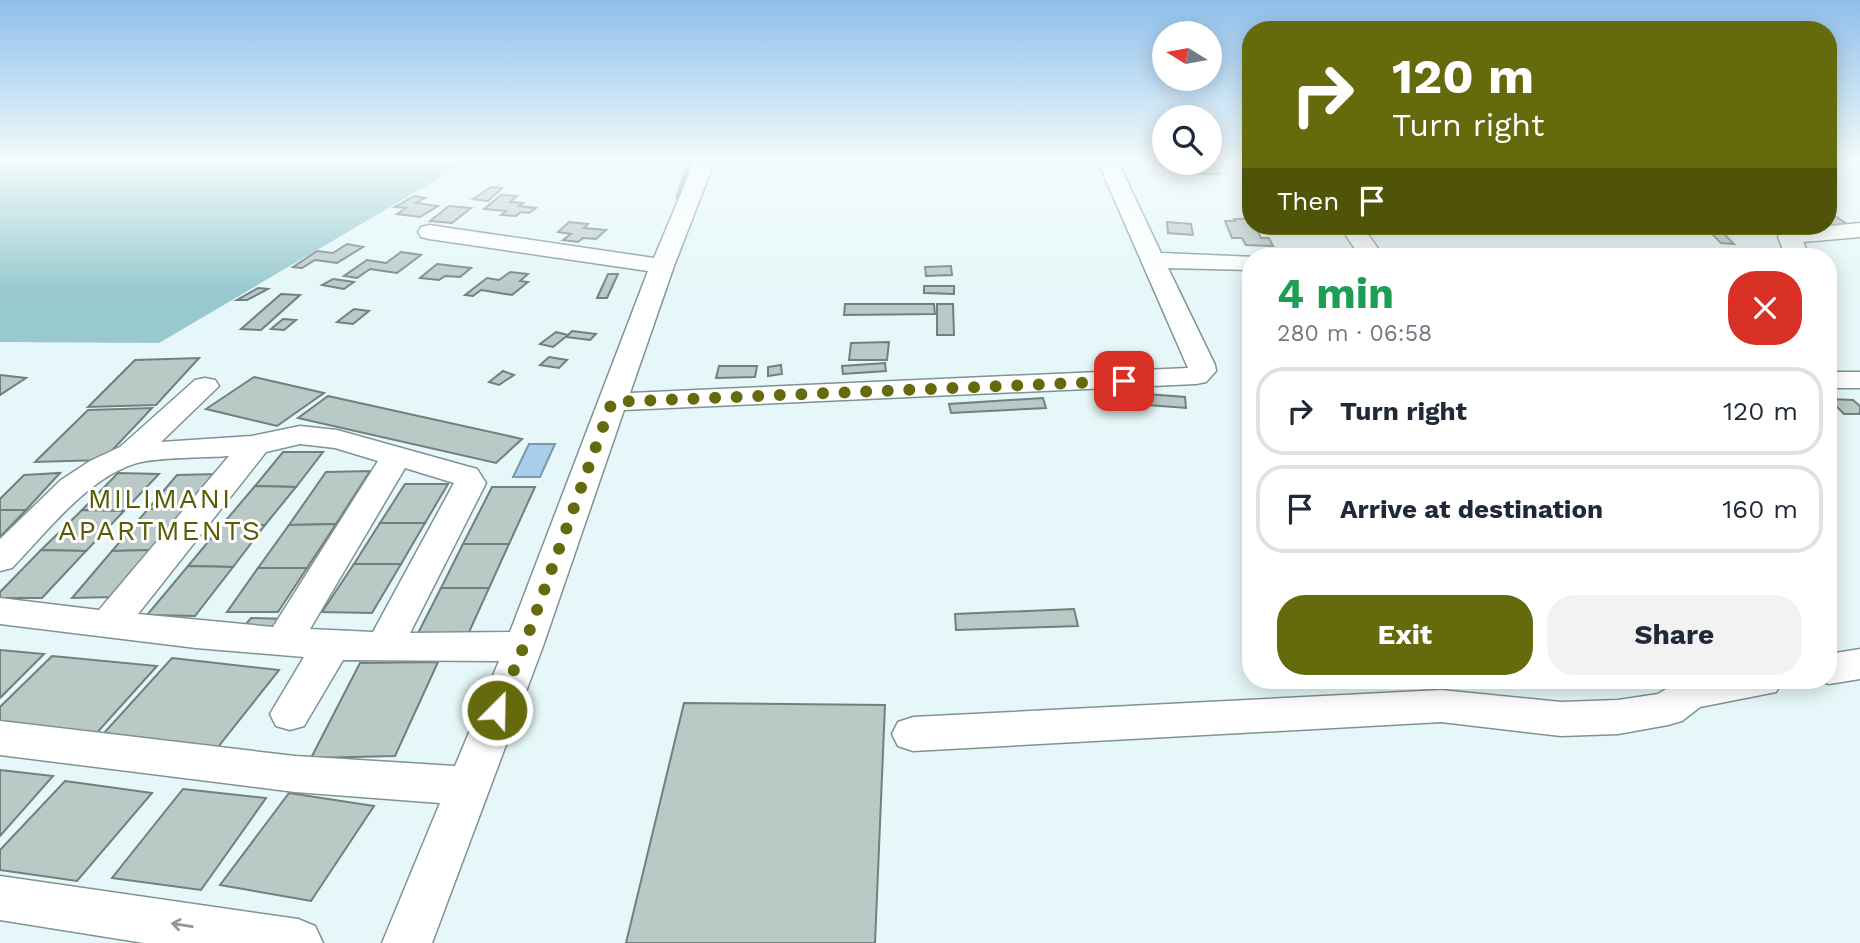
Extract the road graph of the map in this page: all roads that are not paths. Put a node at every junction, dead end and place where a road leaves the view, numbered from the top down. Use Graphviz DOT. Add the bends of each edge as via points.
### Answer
graph roads {
  1 [pos="687,204"];
  2 [pos="1126,204"];
  3 [pos="1860,230"];
  4 [pos="429,232"];
  5 [pos="1837,232"];
  6 [pos="1810,235"];
  7 [pos="1794,248"];
  8 [pos="1151,260"];
  9 [pos="1242,263"];
  10 [pos="662,266"];
  11 [pos="1837,380"];
  12 [pos="1860,380"];
  13 [pos="205,386"];
  14 [pos="612,402"];
  15 [pos="255,445"];
  16 [pos="131,454"];
  17 [pos="397,455"];
  18 [pos="0,559"];
  19 [pos="0,611"];
  20 [pos="108,625"];
  21 [pos="283,642"];
  22 [pos="333,644"];
  23 [pos="384,646"];
  24 [pos="524,646"];
  25 [pos="1860,664"];
  26 [pos="1837,668"];
  27 [pos="1681,689"];
  28 [pos="290,714"];
  29 [pos="913,734"];
  30 [pos="0,738"];
  31 [pos="468,786"];
  32 [pos="0,898"];
  33 [pos="298,943"];
  34 [pos="407,943"];
  1 -- 10 [label="street"];
  2 -- 8 [label="street"];
  3 -- 5 [label="street"];
  4 -- 10 [label="street"];
  6 -- 7 [label="street" via="1790,237"];
  8 -- 9 [label="street"];
  8 -- 14 [label="street" via="1201,365 1196,376"];
  10 -- 14 [label="street"];
  11 -- 12 [label="street"];
  13 -- 16 [label="street"];
  14 -- 24 [label="street"];
  15 -- 16 [label="street"];
  15 -- 17 [label="street" via="300,435 337,439"];
  15 -- 20 [label="street"];
  16 -- 18 [label="street" via="72,488"];
  17 -- 21 [label="street"];
  17 -- 23 [label="street" via="466,476 470,483"];
  19 -- 20 [label="street"];
  20 -- 21 [label="street"];
  21 -- 22 [label="street"];
  22 -- 23 [label="street"];
  22 -- 28 [label="street"];
  23 -- 24 [label="street"];
  24 -- 31 [label="street"];
  25 -- 26 [label="street"];
  27 -- 29 [label="street" via="1668,709 1618,717 1561,719 1441,706"];
  30 -- 31 [label="street" via="295,774"];
  31 -- 34 [label="street"];
  33 -- 32 [label="street, one-way"];
}
